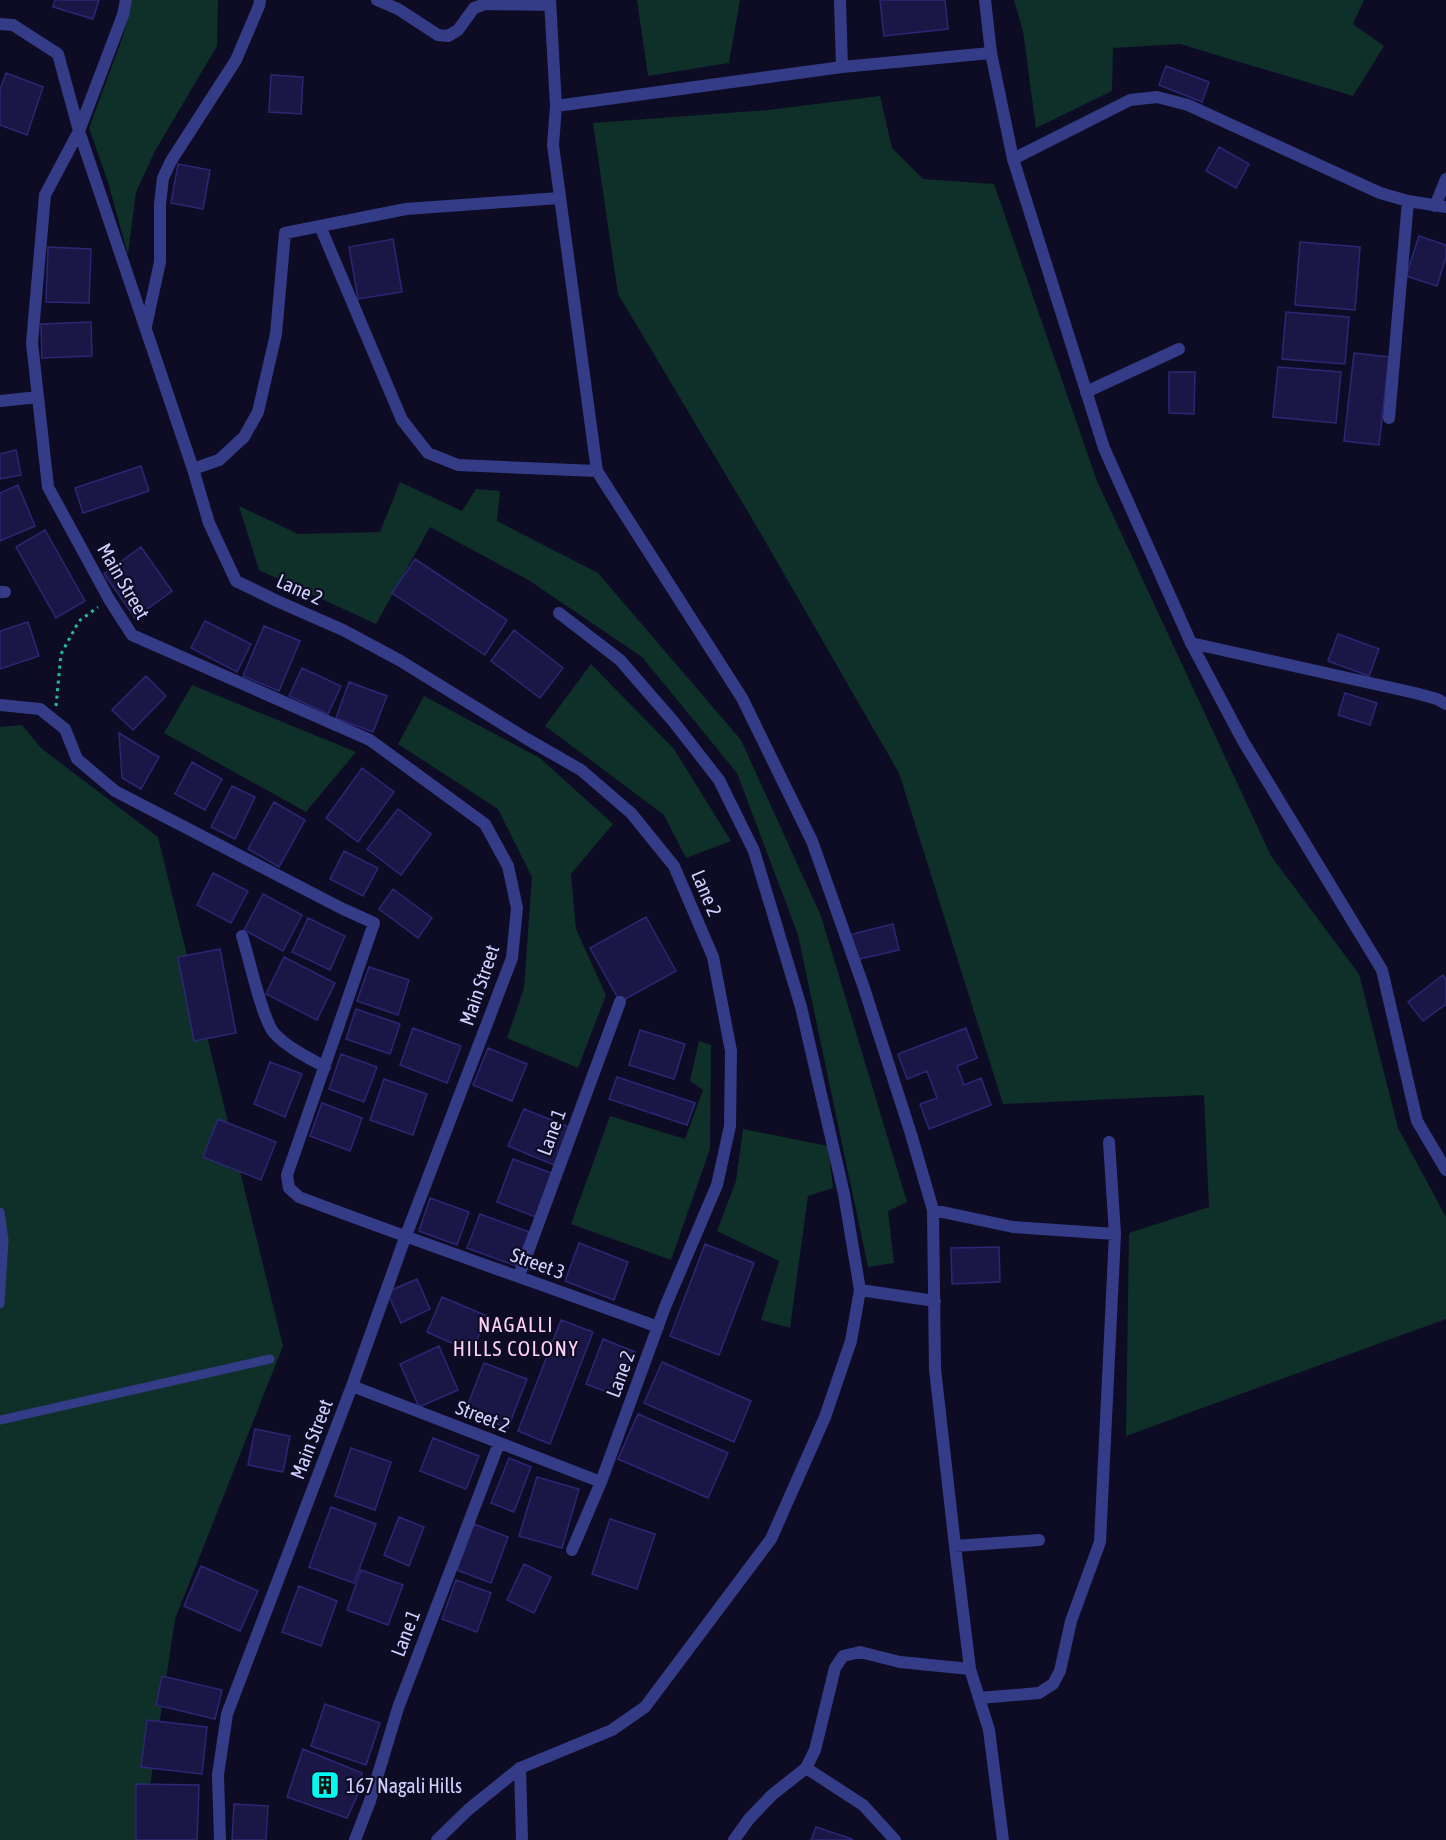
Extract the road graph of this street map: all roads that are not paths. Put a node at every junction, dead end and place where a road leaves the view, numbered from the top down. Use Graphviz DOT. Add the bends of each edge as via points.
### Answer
graph roads {
  1 [pos="126,0"];
  2 [pos="260,0"];
  3 [pos="377,0"];
  4 [pos="840,0"];
  5 [pos="985,0"];
  6 [pos="550,3"];
  7 [pos="0,24"];
  8 [pos="991,53"];
  9 [pos="842,67"];
  10 [pos="556,106"];
  11 [pos="79,131"];
  12 [pos="1013,159"];
  13 [pos="1446,179"];
  14 [pos="559,198"];
  15 [pos="1408,201"];
  16 [pos="1441,207"];
  17 [pos="320,226"];
  18 [pos="145,327"];
  19 [pos="1179,349"];
  20 [pos="1086,392"];
  21 [pos="38,397"];
  22 [pos="0,401"];
  23 [pos="1389,417"];
  24 [pos="193,469"];
  25 [pos="597,471"];
  26 [pos="559,613"];
  27 [pos="1191,643"];
  28 [pos="1446,704"];
  29 [pos="0,705"];
  30 [pos="242,936"];
  31 [pos="620,1002"];
  32 [pos="325,1066"];
  33 [pos="1109,1142"];
  34 [pos="1446,1170"];
  35 [pos="933,1210"];
  36 [pos="0,1212"];
  37 [pos="1115,1234"];
  38 [pos="405,1238"];
  39 [pos="519,1276"];
  40 [pos="860,1290"];
  41 [pos="936,1301"];
  42 [pos="0,1304"];
  43 [pos="658,1327"];
  44 [pos="270,1359"];
  45 [pos="352,1386"];
  46 [pos="0,1420"];
  47 [pos="498,1443"];
  48 [pos="601,1482"];
  49 [pos="1039,1540"];
  50 [pos="955,1546"];
  51 [pos="572,1550"];
  52 [pos="970,1669"];
  53 [pos="979,1698"];
  54 [pos="520,1768"];
  55 [pos="806,1768"];
  56 [pos="220,1840"];
  57 [pos="355,1840"];
  58 [pos="436,1840"];
  59 [pos="522,1840"];
  60 [pos="734,1840"];
  61 [pos="895,1840"];
  62 [pos="1003,1840"];
  1 -- 11 [label="street, Main Street"];
  2 -- 18 [label="street" via="236,60 163,178 160,262"];
  3 -- 6 [label="street" via="438,35 448,36 458,30 474,8 485,4"];
  4 -- 9 [label="street"];
  5 -- 8 [label="street"];
  6 -- 10 [label="street"];
  7 -- 11 [label="street, Lane 2" via="13,25 58,54"];
  8 -- 9 [label="street"];
  8 -- 12 [label="street"];
  9 -- 10 [label="street"];
  10 -- 14 [label="street" via="553,146"];
  11 -- 18 [label="street, Lane 2"];
  11 -- 21 [label="street, Main Street" via="45,195 32,343"];
  12 -- 15 [label="street" via="1130,100 1156,97 1188,105 1380,193"];
  12 -- 20 [label="street"];
  13 -- 16 [label="street"];
  14 -- 17 [label="street" via="406,208"];
  14 -- 25 [label="street"];
  15 -- 16 [label="street"];
  15 -- 23 [label="street"];
  17 -- 24 [label="street" via="285,234 276,334 258,412 244,437 219,460"];
  17 -- 25 [label="street" via="402,420 428,453 458,465"];
  18 -- 24 [label="street, Lane 2"];
  19 -- 20 [label="street"];
  20 -- 27 [label="street" via="1104,448"];
  21 -- 22 [label="street"];
  21 -- 38 [label="street, Main Street" via="48,487 132,635 370,740 485,824 508,866 517,908 513,958"];
  24 -- 43 [label="street, Lane 2" via="209,523 237,581 399,660 581,770 631,813 674,866 713,957 731,1051 730,1126 717,1185"];
  25 -- 35 [label="street" via="742,698 812,841 868,999"];
  26 -- 40 [label="street" via="620,660 673,721 719,780 754,851 801,1007 844,1194"];
  27 -- 28 [label="street" via="1415,693"];
  27 -- 34 [label="street" via="1243,741 1382,970 1417,1121"];
  29 -- 32 [label="street" via="39,709 65,729 77,759 115,791 374,923"];
  30 -- 32 [label="street" via="273,1031 287,1045"];
  31 -- 39 [label="street, Lane 1"];
  32 -- 38 [label="street, Street 3" via="287,1175 289,1188 299,1197"];
  33 -- 37 [label="street"];
  35 -- 37 [label="street" via="1013,1227"];
  35 -- 41 [label="street"];
  36 -- 42 [label="lane" via="4,1240"];
  37 -- 53 [label="street" via="1100,1542 1053,1684 1039,1693"];
  38 -- 39 [label="street, Street 3"];
  38 -- 45 [label="street, Main Street"];
  39 -- 43 [label="street, Street 3"];
  40 -- 41 [label="street"];
  40 -- 54 [label="street" via="851,1341 825,1417 771,1539 645,1707 612,1730"];
  41 -- 50 [label="street" via="935,1369"];
  43 -- 48 [label="street, Lane 2"];
  44 -- 46 [label="lane"];
  45 -- 47 [label="street, Street 2"];
  45 -- 56 [label="street, Main Street" via="228,1714 218,1775"];
  47 -- 48 [label="street, Street 2"];
  47 -- 57 [label="street, Lane 1" via="398,1708"];
  48 -- 51 [label="street, Lane 2"];
  49 -- 50 [label="street"];
  50 -- 52 [label="street"];
  52 -- 53 [label="street"];
  52 -- 55 [label="street" via="900,1662 860,1652 843,1656 835,1668 815,1750"];
  53 -- 62 [label="street" via="989,1730"];
  54 -- 58 [label="street"];
  54 -- 59 [label="street"];
  55 -- 60 [label="street" via="772,1795"];
  55 -- 61 [label="street" via="863,1805"];
}
